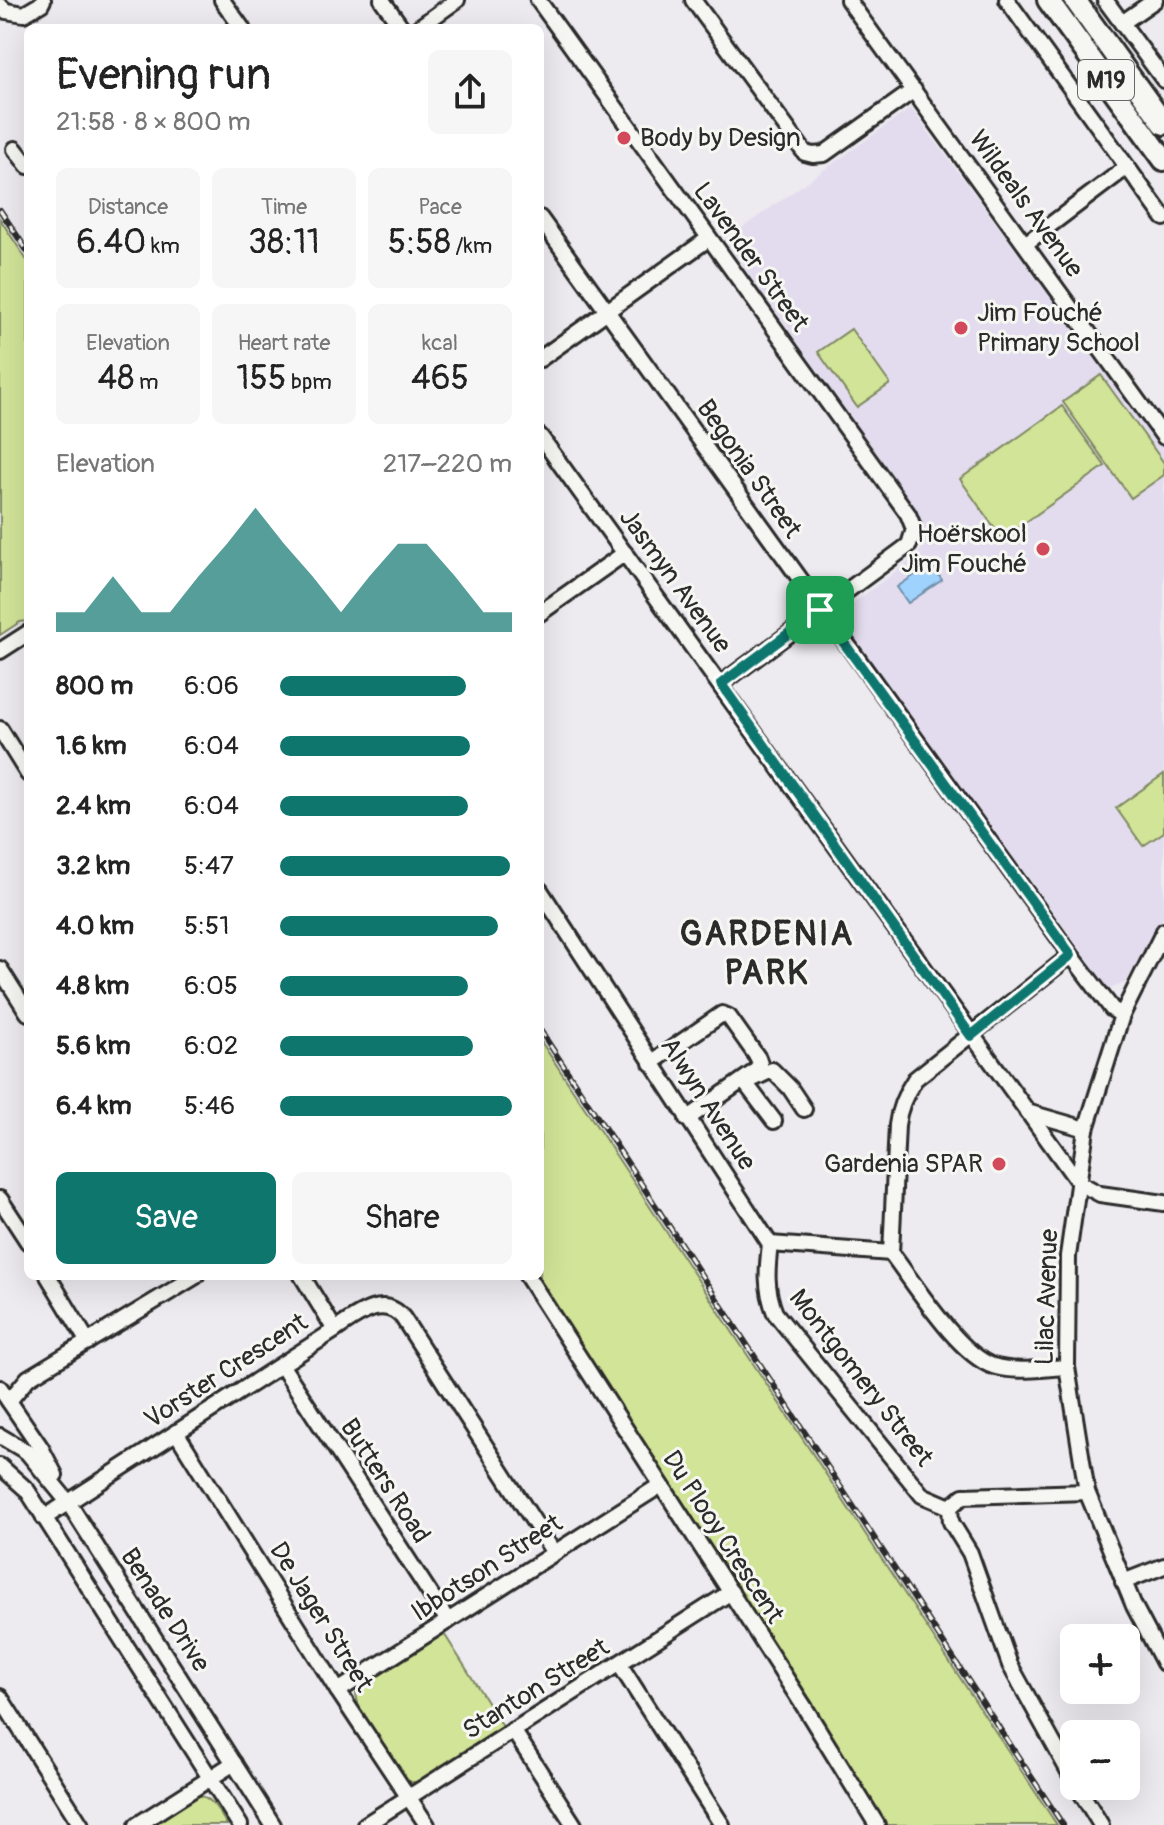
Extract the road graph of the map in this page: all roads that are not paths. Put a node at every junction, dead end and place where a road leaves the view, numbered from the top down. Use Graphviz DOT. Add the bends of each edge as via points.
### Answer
graph roads {
  1 [pos="43,0"];
  2 [pos="222,0"];
  3 [pos="382,0"];
  4 [pos="457,0"];
  5 [pos="538,0"];
  6 [pos="693,0"];
  7 [pos="848,0"];
  8 [pos="1007,0"];
  9 [pos="1048,0"];
  10 [pos="1075,0"];
  11 [pos="1105,0"];
  12 [pos="1155,0"];
  13 [pos="0,6"];
  14 [pos="1122,23"];
  15 [pos="239,24"];
  16 [pos="399,24"];
  17 [pos="424,24"];
  18 [pos="1164,80"];
  19 [pos="914,90"];
  20 [pos="1164,124"];
  21 [pos="15,149"];
  22 [pos="1164,160"];
  23 [pos="24,161"];
  24 [pos="1127,167"];
  25 [pos="1164,218"];
  26 [pos="544,223"];
  27 [pos="708,239"];
  28 [pos="1025,244"];
  29 [pos="607,310"];
  30 [pos="544,356"];
  31 [pos="1164,437"];
  32 [pos="544,442"];
  33 [pos="625,553"];
  34 [pos="544,610"];
  35 [pos="820,610"];
  36 [pos="24,636"];
  37 [pos="0,651"];
  38 [pos="721,684"];
  39 [pos="0,729"];
  40 [pos="24,768"];
  41 [pos="544,896"];
  42 [pos="1164,931"];
  43 [pos="1071,955"];
  44 [pos="0,969"];
  45 [pos="24,1007"];
  46 [pos="1122,1015"];
  47 [pos="971,1036"];
  48 [pos="651,1063"];
  49 [pos="746,1084"];
  50 [pos="804,1109"];
  51 [pos="1026,1112"];
  52 [pos="689,1121"];
  53 [pos="774,1121"];
  54 [pos="1086,1129"];
  55 [pos="1079,1183"];
  56 [pos="0,1199"];
  57 [pos="1164,1203"];
  58 [pos="24,1231"];
  59 [pos="770,1244"];
  60 [pos="891,1253"];
  61 [pos="50,1280"];
  62 [pos="189,1280"];
  63 [pos="304,1280"];
  64 [pos="530,1280"];
  65 [pos="335,1330"];
  66 [pos="88,1342"];
  67 [pos="282,1366"];
  68 [pos="1067,1367"];
  69 [pos="28,1378"];
  70 [pos="0,1386"];
  71 [pos="9,1401"];
  72 [pos="176,1432"];
  73 [pos="0,1436"];
  74 [pos="0,1466"];
  75 [pos="661,1485"];
  76 [pos="1087,1492"];
  77 [pos="68,1502"];
  78 [pos="950,1507"];
  79 [pos="44,1518"];
  80 [pos="554,1553"];
  81 [pos="1164,1566"];
  82 [pos="1123,1582"];
  83 [pos="731,1592"];
  84 [pos="448,1621"];
  85 [pos="1164,1663"];
  86 [pos="620,1665"];
  87 [pos="338,1691"];
  88 [pos="0,1697"];
  89 [pos="513,1730"];
  90 [pos="1060,1756"];
  91 [pos="234,1763"];
  92 [pos="210,1779"];
  93 [pos="410,1798"];
  94 [pos="1086,1800"];
  95 [pos="81,1825"];
  96 [pos="137,1825"];
  97 [pos="240,1825"];
  98 [pos="273,1825"];
  99 [pos="365,1825"];
  100 [pos="427,1825"];
  101 [pos="574,1825"];
  102 [pos="722,1825"];
  103 [pos="877,1825"];
  104 [pos="1101,1825"];
  1 -- 13 [label="street" via="24,14"];
  2 -- 15 [label="street"];
  3 -- 16 [label="street"];
  4 -- 17 [label="street"];
  5 -- 27 [label="street, Lavender Street"];
  6 -- 19 [label="street" via="805,153 824,154"];
  7 -- 19 [label="street, Wildeals Avenue"];
  8 -- 24 [label="street"];
  9 -- 22 [label="highway, M19"];
  10 -- 20 [label="highway, M19"];
  11 -- 14 [label="street"];
  12 -- 14 [label="street"];
  14 -- 18 [label="street"];
  19 -- 28 [label="street, Wildeals Avenue"];
  21 -- 23 [label="street"];
  24 -- 25 [label="street"];
  24 -- 28 [label="street"];
  26 -- 29 [label="street, Begonia Street"];
  27 -- 29 [label="street"];
  27 -- 35 [label="street, Lavender Street" via="914,529 909,545"];
  28 -- 31 [label="street, Wildeals Avenue"];
  29 -- 30 [label="street"];
  29 -- 35 [label="street, Begonia Street"];
  32 -- 33 [label="street, Jasmyn Avenue"];
  33 -- 34 [label="street"];
  33 -- 38 [label="street, Jasmyn Avenue"];
  35 -- 38 [label="street"];
  35 -- 43 [label="street, Begonia Street"];
  36 -- 37 [label="street"];
  38 -- 47 [label="street, Jasmyn Avenue"];
  39 -- 40 [label="street"];
  41 -- 48 [label="street, Alwyn Avenue"];
  42 -- 46 [label="street, Lilac Avenue"];
  43 -- 46 [label="street, Begonia Street"];
  43 -- 47 [label="street"];
  44 -- 45 [label="street"];
  46 -- 54 [label="street, Lilac Avenue"];
  47 -- 51 [label="street, Jasmyn Avenue"];
  47 -- 60 [label="street" via="915,1079 902,1101"];
  48 -- 52 [label="street, Alwyn Avenue"];
  48 -- 52 [label="street" via="722,1014 758,1058 756,1071"];
  49 -- 50 [label="street" via="772,1070"];
  49 -- 52 [label="street"];
  49 -- 53 [label="street"];
  51 -- 54 [label="street"];
  51 -- 55 [label="street, Jasmyn Avenue"];
  52 -- 59 [label="street, Alwyn Avenue"];
  54 -- 55 [label="street, Lilac Avenue"];
  55 -- 57 [label="street" via="1100,1194"];
  55 -- 68 [label="street, Lilac Avenue" via="1068,1256"];
  56 -- 58 [label="street"];
  59 -- 60 [label="street"];
  59 -- 78 [label="street, Montgomery Street" via="767,1295 775,1313 922,1495"];
  60 -- 68 [label="street" via="960,1343 976,1356 994,1366"];
  61 -- 66 [label="street"];
  62 -- 66 [label="street"];
  63 -- 65 [label="street"];
  64 -- 75 [label="street, Du Plooy Crescent"];
  65 -- 67 [label="street, Vorster Crescent"];
  65 -- 80 [label="street, Vorster Crescent" via="374,1308 398,1312"];
  66 -- 69 [label="street"];
  67 -- 72 [label="street, Vorster Crescent"];
  67 -- 84 [label="street, Butters Road"];
  68 -- 76 [label="street, Lilac Avenue"];
  69 -- 70 [label="street"];
  69 -- 71 [label="street"];
  70 -- 71 [label="street"];
  71 -- 77 [label="street"];
  72 -- 77 [label="street, Vorster Crescent"];
  72 -- 87 [label="street, De Jager Street"];
  73 -- 77 [label="street, Benade Drive" via="27,1452"];
  74 -- 79 [label="street, Benade Drive" via="27,1490"];
  75 -- 80 [label="street, Ibbotson Street"];
  75 -- 83 [label="street, Du Plooy Crescent"];
  76 -- 78 [label="street" via="963,1496"];
  76 -- 82 [label="street, Lilac Avenue"];
  77 -- 79 [label="street, Vorster Crescent"];
  77 -- 91 [label="street, Benade Drive"];
  78 -- 90 [label="street" via="951,1522 970,1553 1010,1665"];
  79 -- 92 [label="street, Benade Drive"];
  80 -- 84 [label="street, Ibbotson Street"];
  81 -- 82 [label="street"];
  82 -- 85 [label="street, Lilac Avenue"];
  83 -- 86 [label="street, Stanton Street"];
  83 -- 103 [label="street, Du Plooy Crescent"];
  84 -- 87 [label="street, Ibbotson Street"];
  86 -- 89 [label="street, Stanton Street"];
  86 -- 102 [label="street"];
  87 -- 93 [label="street, De Jager Street"];
  88 -- 95 [label="street"];
  89 -- 93 [label="street, Stanton Street"];
  89 -- 101 [label="street"];
  91 -- 92 [label="street"];
  91 -- 98 [label="street, Benade Drive"];
  92 -- 96 [label="street"];
  92 -- 97 [label="street, Benade Drive"];
  93 -- 99 [label="street, Stanton Street"];
  93 -- 100 [label="street, De Jager Street"];
  94 -- 104 [label="street"];
}
